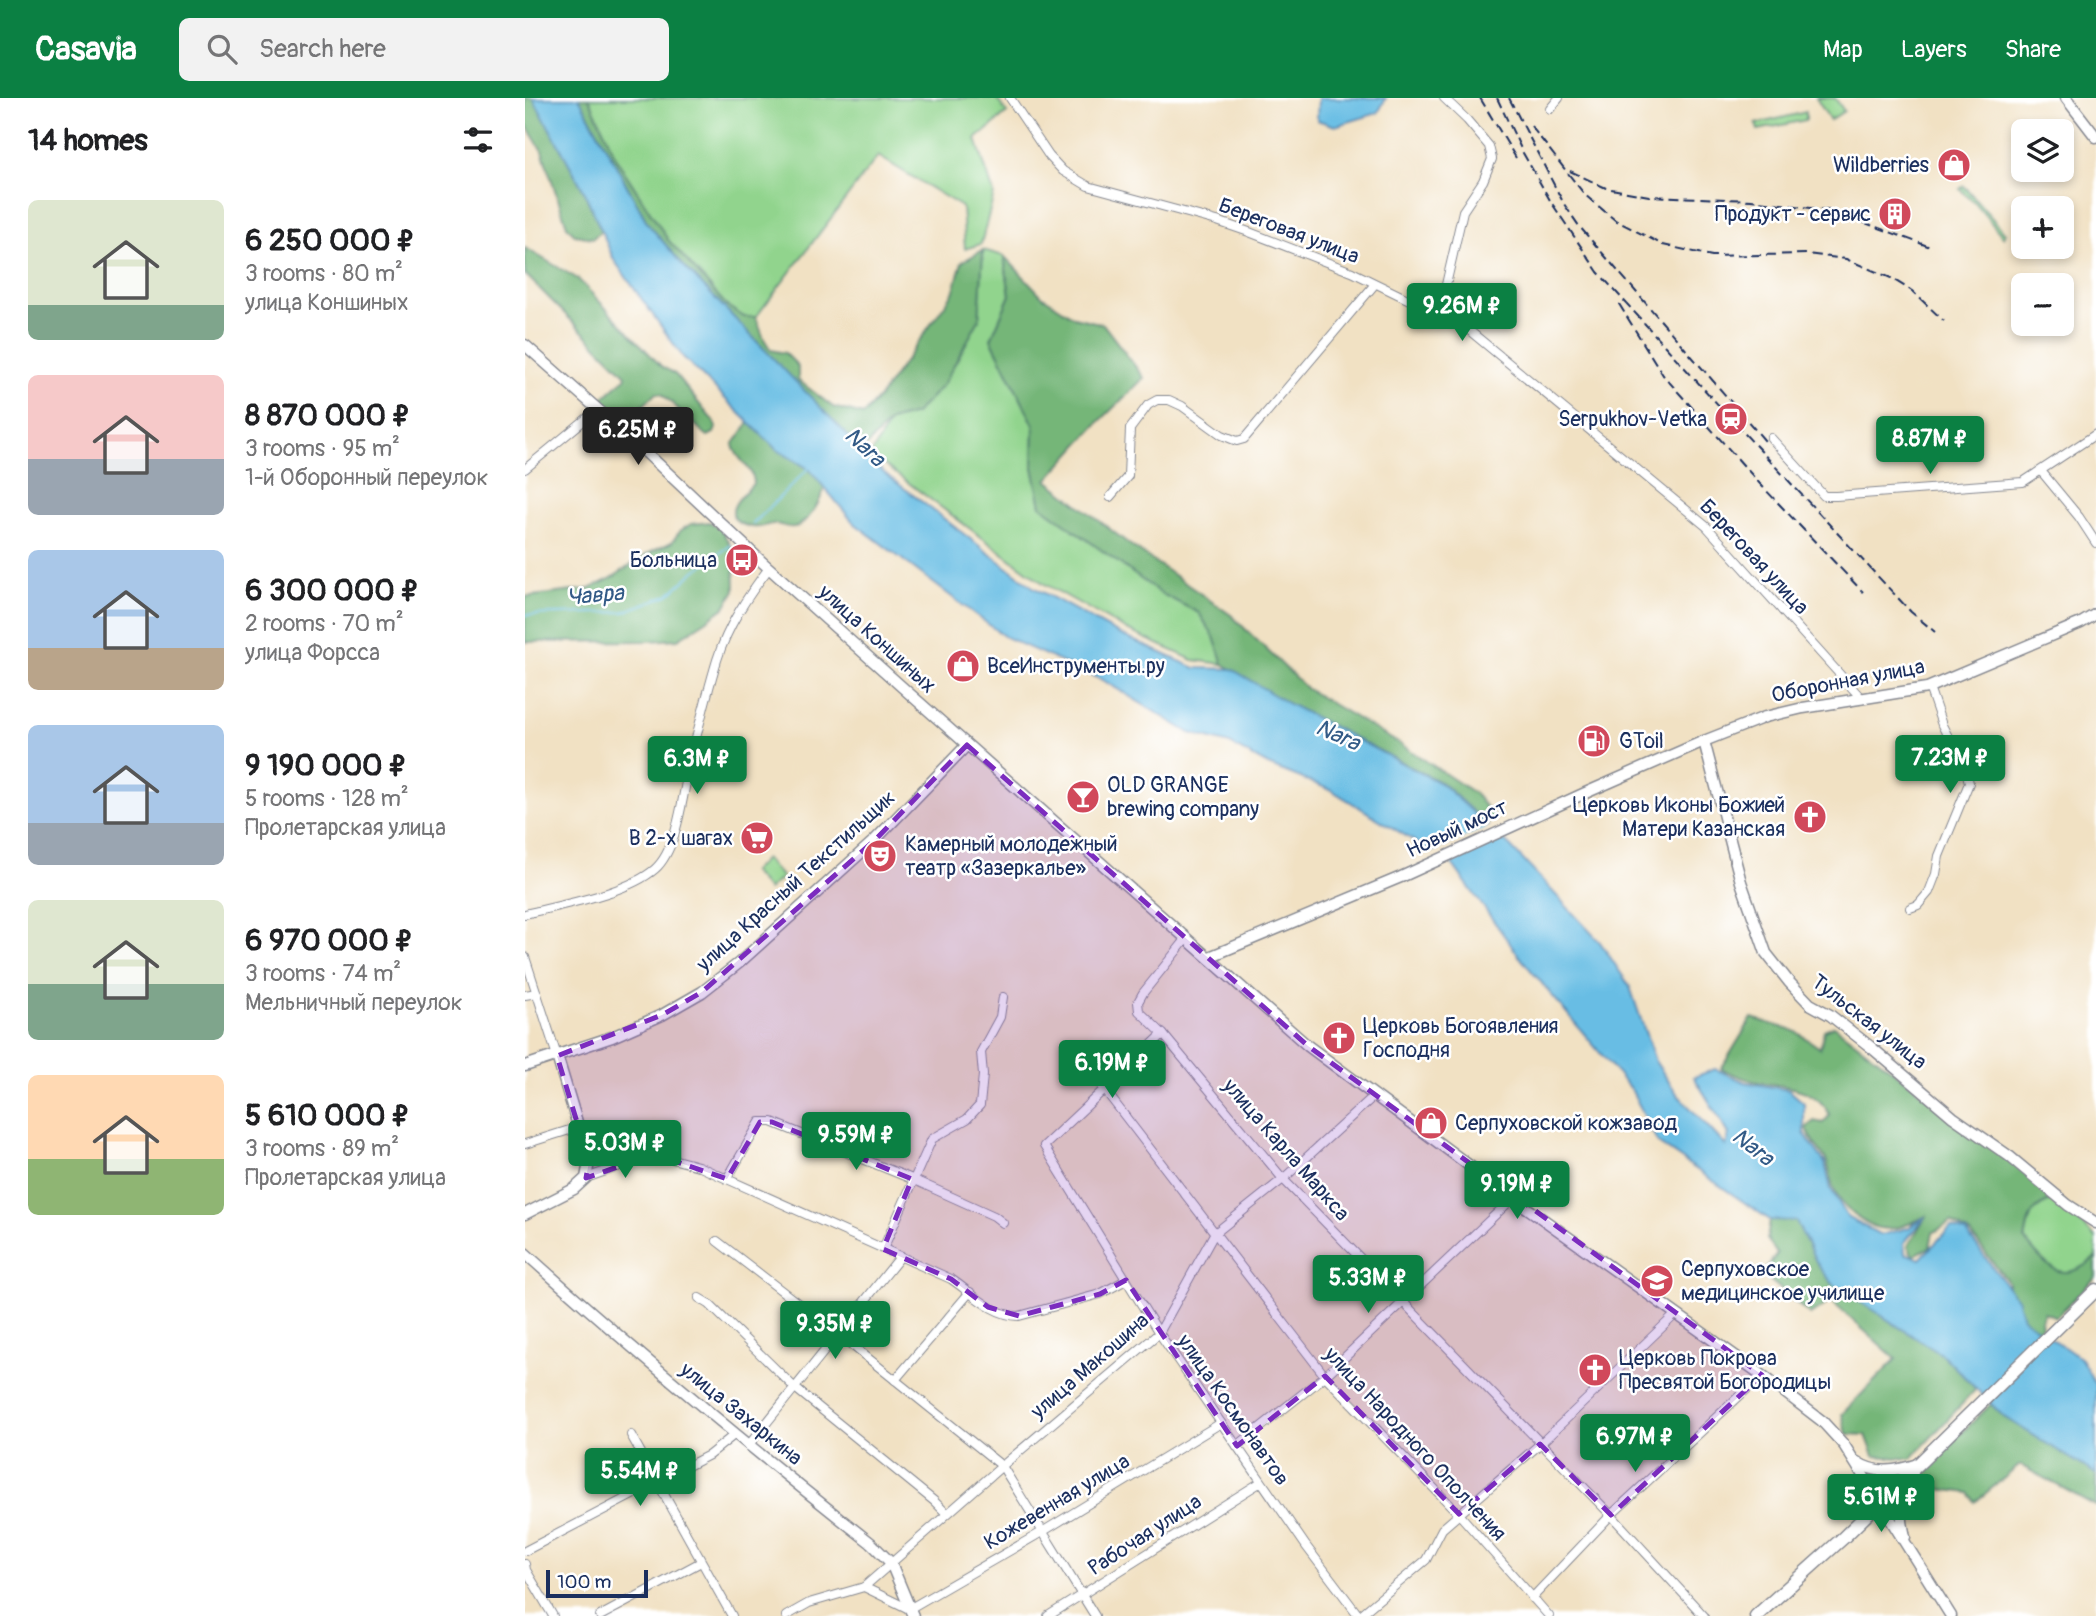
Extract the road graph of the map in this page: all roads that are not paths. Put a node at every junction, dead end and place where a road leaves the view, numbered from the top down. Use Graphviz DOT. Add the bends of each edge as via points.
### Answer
graph roads {
  1 [pos="1010,98"];
  2 [pos="1444,98"];
  3 [pos="1559,98"];
  4 [pos="2066,98"];
  5 [pos="1550,109"];
  6 [pos="2096,138"];
  7 [pos="1375,284"];
  8 [pos="1440,315"];
  9 [pos="525,345"];
  10 [pos="598,409"];
  11 [pos="2096,434"];
  12 [pos="1770,438"];
  13 [pos="525,469"];
  14 [pos="2042,471"];
  15 [pos="1110,497"];
  16 [pos="2096,543"];
  17 [pos="769,568"];
  18 [pos="2096,614"];
  19 [pos="1929,687"];
  20 [pos="1862,699"];
  21 [pos="1704,741"];
  22 [pos="967,745"];
  23 [pos="1530,817"];
  24 [pos="1910,908"];
  25 [pos="525,914"];
  26 [pos="1187,938"];
  27 [pos="525,957"];
  28 [pos="1209,957"];
  29 [pos="537,993"];
  30 [pos="525,995"];
  31 [pos="1003,997"];
  32 [pos="1163,1034"];
  33 [pos="557,1056"];
  34 [pos="1081,1059"];
  35 [pos="525,1066"];
  36 [pos="1104,1088"];
  37 [pos="1375,1095"];
  38 [pos="579,1127"];
  39 [pos="525,1144"];
  40 [pos="586,1178"];
  41 [pos="727,1179"];
  42 [pos="912,1179"];
  43 [pos="1283,1179"];
  44 [pos="1513,1198"];
  45 [pos="525,1214"];
  46 [pos="1003,1223"];
  47 [pos="2096,1223"];
  48 [pos="1214,1234"];
  49 [pos="717,1241"];
  50 [pos="883,1249"];
  51 [pos="525,1253"];
  52 [pos="900,1257"];
  53 [pos="1126,1280"];
  54 [pos="2096,1290"];
  55 [pos="971,1292"];
  56 [pos="699,1298"];
  57 [pos="1403,1303"];
  58 [pos="1676,1314"];
  59 [pos="1159,1333"];
  60 [pos="838,1334"];
  61 [pos="1762,1375"];
  62 [pos="1325,1376"];
  63 [pos="895,1380"];
  64 [pos="795,1388"];
  65 [pos="1221,1423"];
  66 [pos="631,1435"];
  67 [pos="734,1435"];
  68 [pos="1540,1444"];
  69 [pos="748,1446"];
  70 [pos="1237,1446"];
  71 [pos="1853,1459"];
  72 [pos="1918,1464"];
  73 [pos="1002,1466"];
  74 [pos="1261,1482"];
  75 [pos="657,1483"];
  76 [pos="1880,1503"];
  77 [pos="946,1513"];
  78 [pos="1459,1514"];
  79 [pos="1611,1516"];
  80 [pos="1042,1532"];
  81 [pos="1908,1548"];
  82 [pos="525,1551"];
  83 [pos="701,1562"];
  84 [pos="891,1563"];
  85 [pos="525,1564"];
  86 [pos="864,1587"];
  87 [pos="1082,1596"];
  88 [pos="1532,1598"];
  89 [pos="911,1613"];
  90 [pos="553,1616"];
  91 [pos="600,1616"];
  92 [pos="732,1616"];
  93 [pos="786,1616"];
  94 [pos="1048,1616"];
  95 [pos="1095,1616"];
  96 [pos="1359,1616"];
  97 [pos="1549,1616"];
  98 [pos="1705,1616"];
  99 [pos="1756,1616"];
  100 [pos="1951,1616"];
  1 -- 7 [label="street, Береговая улица" via="1049,156 1088,186 1217,221"];
  2 -- 8 [label="street" via="1489,146 1492,159 1463,211"];
  3 -- 5 [label="street"];
  4 -- 6 [label="street"];
  7 -- 8 [label="street, Береговая улица"];
  7 -- 15 [label="street" via="1244,439 1223,435 1169,400 1148,405 1129,429 1128,476"];
  8 -- 20 [label="street, Береговая улица" via="1465,327 1707,527"];
  9 -- 10 [label="street, улица Коншиных"];
  10 -- 13 [label="street"];
  10 -- 17 [label="street, улица Коншиных"];
  11 -- 14 [label="street"];
  12 -- 14 [label="street" via="1824,496 2023,482"];
  14 -- 16 [label="street"];
  17 -- 22 [label="street, улица Коншиных"];
  17 -- 25 [label="street" via="734,618 718,658 665,858 632,884"];
  18 -- 19 [label="street, Оборонная улица"];
  19 -- 20 [label="street, Оборонная улица"];
  19 -- 24 [label="street" via="1969,783 1929,892"];
  20 -- 21 [label="street, Оборонная улица" via="1765,717"];
  21 -- 23 [label="street, Оборонная улица"];
  21 -- 47 [label="street, Тульская улица" via="1741,882 1766,953 1789,982 1810,1004 1872,1048 1953,1117"];
  22 -- 26 [label="street, улица Коншиных"];
  22 -- 33 [label="street, улица Красный Текстильщик" via="875,840 702,992 662,1016"];
  23 -- 28 [label="street, Новый мост"];
  26 -- 28 [label="street, улица Коншиных"];
  26 -- 32 [label="street, улица Карла Маркса" via="1138,1002 1139,1011"];
  27 -- 29 [label="street"];
  28 -- 37 [label="street, улица Коншиных" via="1308,1046"];
  29 -- 30 [label="street"];
  29 -- 33 [label="street"];
  31 -- 42 [label="street" via="1000,1017 981,1052 980,1105 967,1119 932,1139"];
  32 -- 36 [label="street"];
  32 -- 43 [label="street, улица Карла Маркса"];
  33 -- 35 [label="street, улица Красный Текстильщик"];
  33 -- 38 [label="street"];
  34 -- 36 [label="street, улица Народного Ополчения"];
  36 -- 48 [label="street, улица Народного Ополчения"];
  36 -- 53 [label="street, улица Космонавтов" via="1044,1146"];
  37 -- 43 [label="street, улица Макошина"];
  37 -- 44 [label="street, улица Коншиных"];
  38 -- 39 [label="street"];
  38 -- 40 [label="street" via="589,1162"];
  40 -- 41 [label="street" via="654,1154"];
  40 -- 45 [label="street"];
  41 -- 42 [label="street" via="760,1122 772,1122"];
  41 -- 50 [label="street"];
  42 -- 46 [label="street"];
  42 -- 50 [label="street"];
  43 -- 48 [label="street, улица Макошина"];
  43 -- 57 [label="street, улица Карла Маркса"];
  44 -- 57 [label="street"];
  44 -- 58 [label="street, улица Коншиных"];
  48 -- 59 [label="street, улица Макошина"];
  48 -- 62 [label="street, улица Народного Ополчения"];
  49 -- 60 [label="street"];
  50 -- 52 [label="street"];
  51 -- 67 [label="street, улица Захаркина"];
  52 -- 55 [label="street"];
  52 -- 60 [label="street"];
  53 -- 55 [label="street" via="1100,1294 1019,1316 988,1307"];
  53 -- 59 [label="street, улица Космонавтов"];
  54 -- 72 [label="main road"];
  55 -- 63 [label="street"];
  56 -- 64 [label="street"];
  57 -- 62 [label="street"];
  57 -- 68 [label="street, улица Карла Маркса"];
  58 -- 61 [label="street, улица Коншиных"];
  58 -- 68 [label="street"];
  59 -- 65 [label="street, улица Космонавтов"];
  59 -- 73 [label="street, улица Макошина"];
  60 -- 63 [label="street"];
  60 -- 64 [label="street"];
  61 -- 71 [label="street, улица Коншиных" via="1822,1421"];
  61 -- 79 [label="street"];
  62 -- 70 [label="street"];
  62 -- 78 [label="street, улица Народного Ополчения"];
  63 -- 73 [label="street"];
  64 -- 69 [label="street"];
  64 -- 77 [label="street"];
  65 -- 70 [label="street, улица Космонавтов"];
  65 -- 80 [label="street, Кожевенная улица"];
  66 -- 75 [label="street"];
  67 -- 69 [label="street, улица Захаркина"];
  67 -- 75 [label="street"];
  68 -- 78 [label="street"];
  68 -- 79 [label="street, улица Карла Маркса"];
  69 -- 84 [label="street, улица Захаркина"];
  70 -- 74 [label="street, улица Космонавтов"];
  71 -- 72 [label="street" via="1877,1470"];
  71 -- 76 [label="street, улица Коншиных"];
  72 -- 76 [label="main road"];
  72 -- 81 [label="street" via="1900,1507"];
  73 -- 77 [label="street, улица Макошина"];
  73 -- 80 [label="street"];
  74 -- 87 [label="street, Рабочая улица"];
  74 -- 96 [label="street, улица Космонавтов"];
  75 -- 82 [label="street"];
  75 -- 83 [label="street"];
  76 -- 81 [label="street, улица Коншиных"];
  76 -- 99 [label="main road"];
  77 -- 84 [label="street, улица Макошина"];
  78 -- 88 [label="street, улица Народного Ополчения"];
  78 -- 96 [label="street" via="1442,1529 1426,1560"];
  79 -- 88 [label="street"];
  79 -- 98 [label="street, улица Карла Маркса"];
  80 -- 87 [label="street"];
  80 -- 89 [label="street, Кожевенная улица"];
  81 -- 100 [label="street, улица Коншиных"];
  83 -- 91 [label="street"];
  83 -- 92 [label="street"];
  84 -- 86 [label="street, улица Макошина"];
  84 -- 89 [label="street, улица Захаркина"];
  85 -- 90 [label="street"];
  86 -- 89 [label="street"];
  86 -- 93 [label="street, улица Макошина" via="809,1603"];
  87 -- 94 [label="street, Рабочая улица"];
  87 -- 95 [label="street"];
  88 -- 97 [label="street, улица Народного Ополчения"];
}
